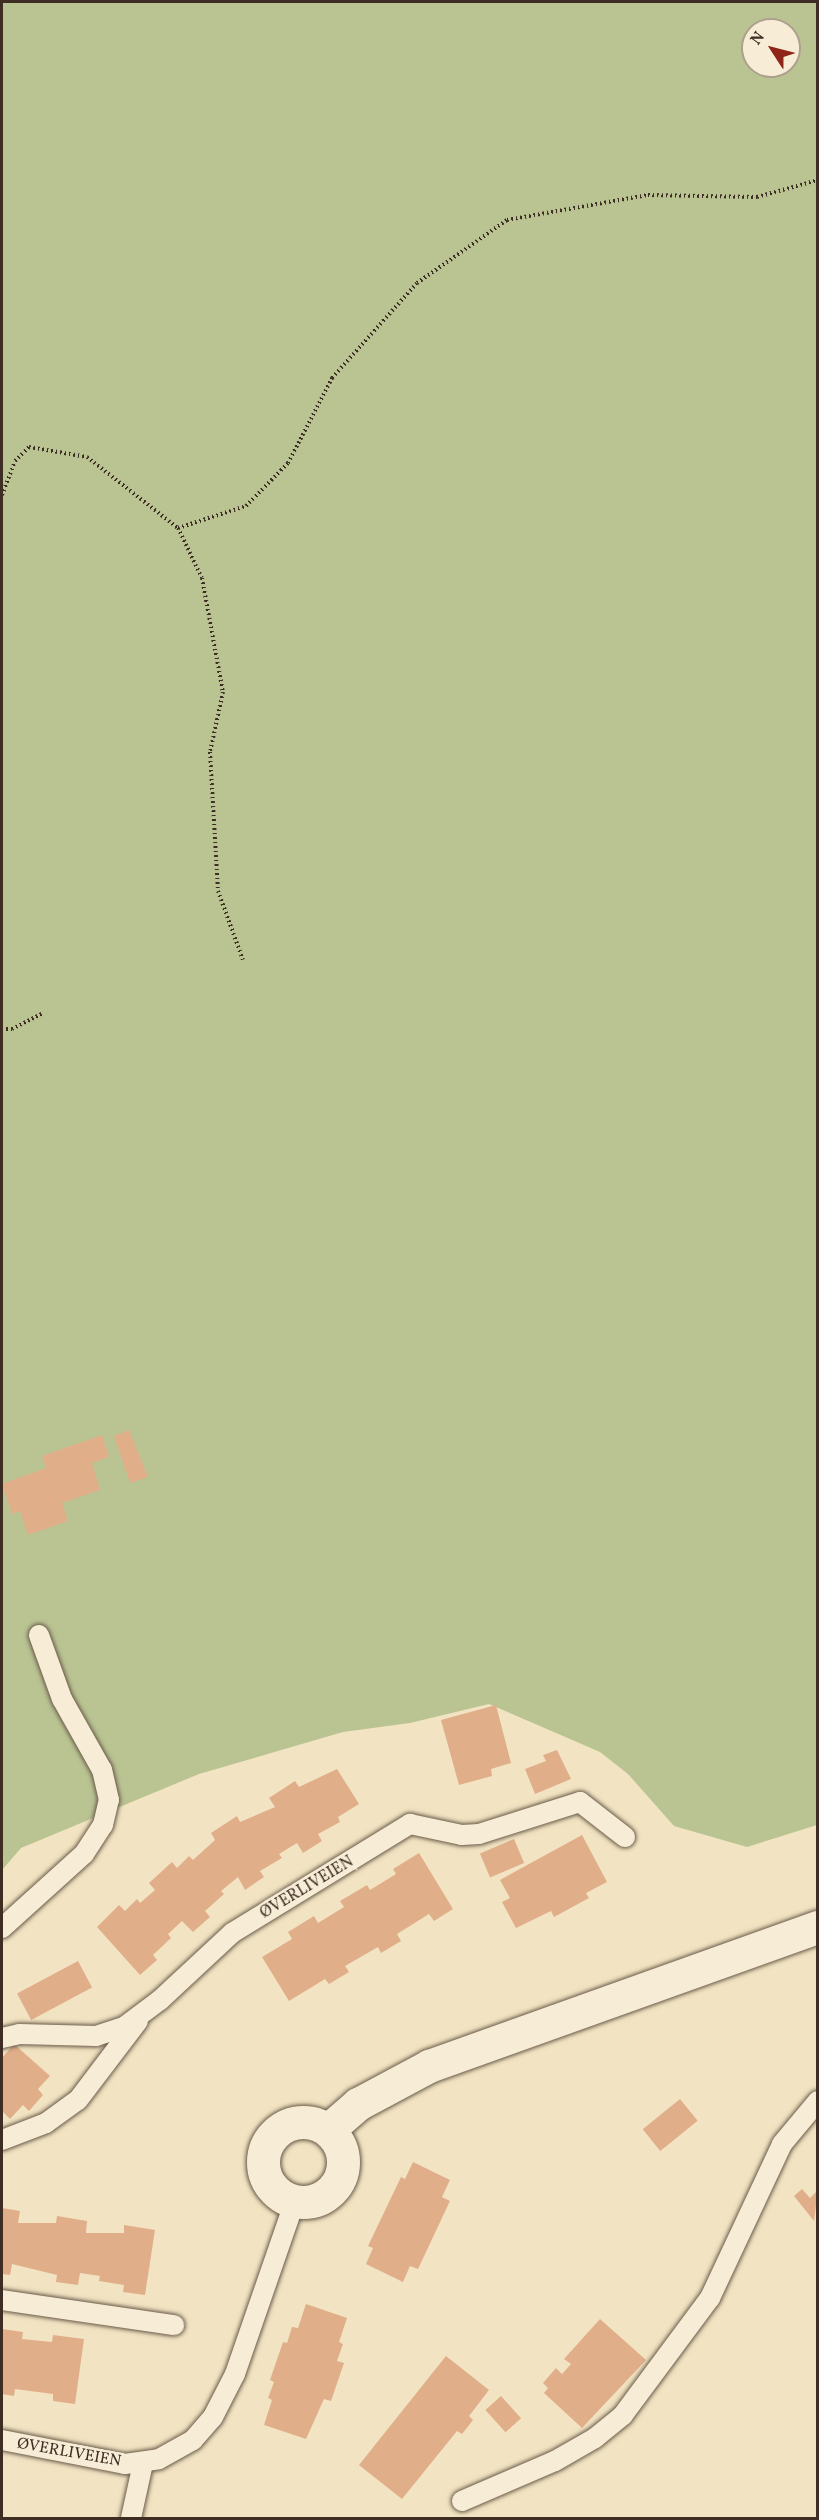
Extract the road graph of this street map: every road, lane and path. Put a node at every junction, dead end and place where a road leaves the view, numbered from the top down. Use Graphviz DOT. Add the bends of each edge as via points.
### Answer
graph roads {
  1 [pos="818,180"];
  2 [pos="2,495"];
  3 [pos="178,528"];
  4 [pos="243,960"];
  5 [pos="42,1014"];
  6 [pos="2,1029"];
  7 [pos="39,1635"];
  8 [pos="625,1837"];
  9 [pos="818,1927"];
  10 [pos="2,1928"];
  11 [pos="140,2017"];
  12 [pos="2,2038"];
  13 [pos="818,2101"];
  14 [pos="328,2130"];
  15 [pos="2,2140"];
  16 [pos="295,2201"];
  17 [pos="2,2300"];
  18 [pos="174,2325"];
  19 [pos="2,2440"];
  20 [pos="143,2463"];
  21 [pos="462,2501"];
  22 [pos="131,2518"];
  1 -- 3 [label="path" via="757,198 648,195 507,220 417,283 332,378 288,463 246,506"];
  2 -- 3 [label="path" via="15,461 29,447 87,457"];
  3 -- 4 [label="path" via="202,578 223,692 210,752 218,891"];
  5 -- 6 [label="path" via="12,1029"];
  7 -- 10 [label="lane" via="62,1699 102,1770 108,1800 103,1825 84,1854"];
  8 -- 11 [label="lane, ØVERLIVEIEN" via="580,1802 480,1834 462,1835 410,1824 232,1933"];
  9 -- 14 [label="street" via="429,2066 358,2104"];
  11 -- 12 [label="lane, ØVERLIVEIEN" via="121,2029 96,2036 19,2034"];
  11 -- 15 [label="lane" via="78,2100 46,2123"];
  13 -- 21 [label="lane" via="782,2144 733,2257 710,2298 623,2415 595,2438 555,2461"];
  14 -- 16 [label="street" via="343,2155 338,2183 324,2196"];
  14 -- 16 [label="street" via="299,2121 280,2128 267,2145 265,2175 276,2192"];
  16 -- 20 [label="lane, ØVERLIVEIEN" via="235,2374 213,2417 193,2440"];
  17 -- 18 [label="lane"];
  19 -- 20 [label="lane, ØVERLIVEIEN" via="102,2462"];
  20 -- 22 [label="lane"];
}
